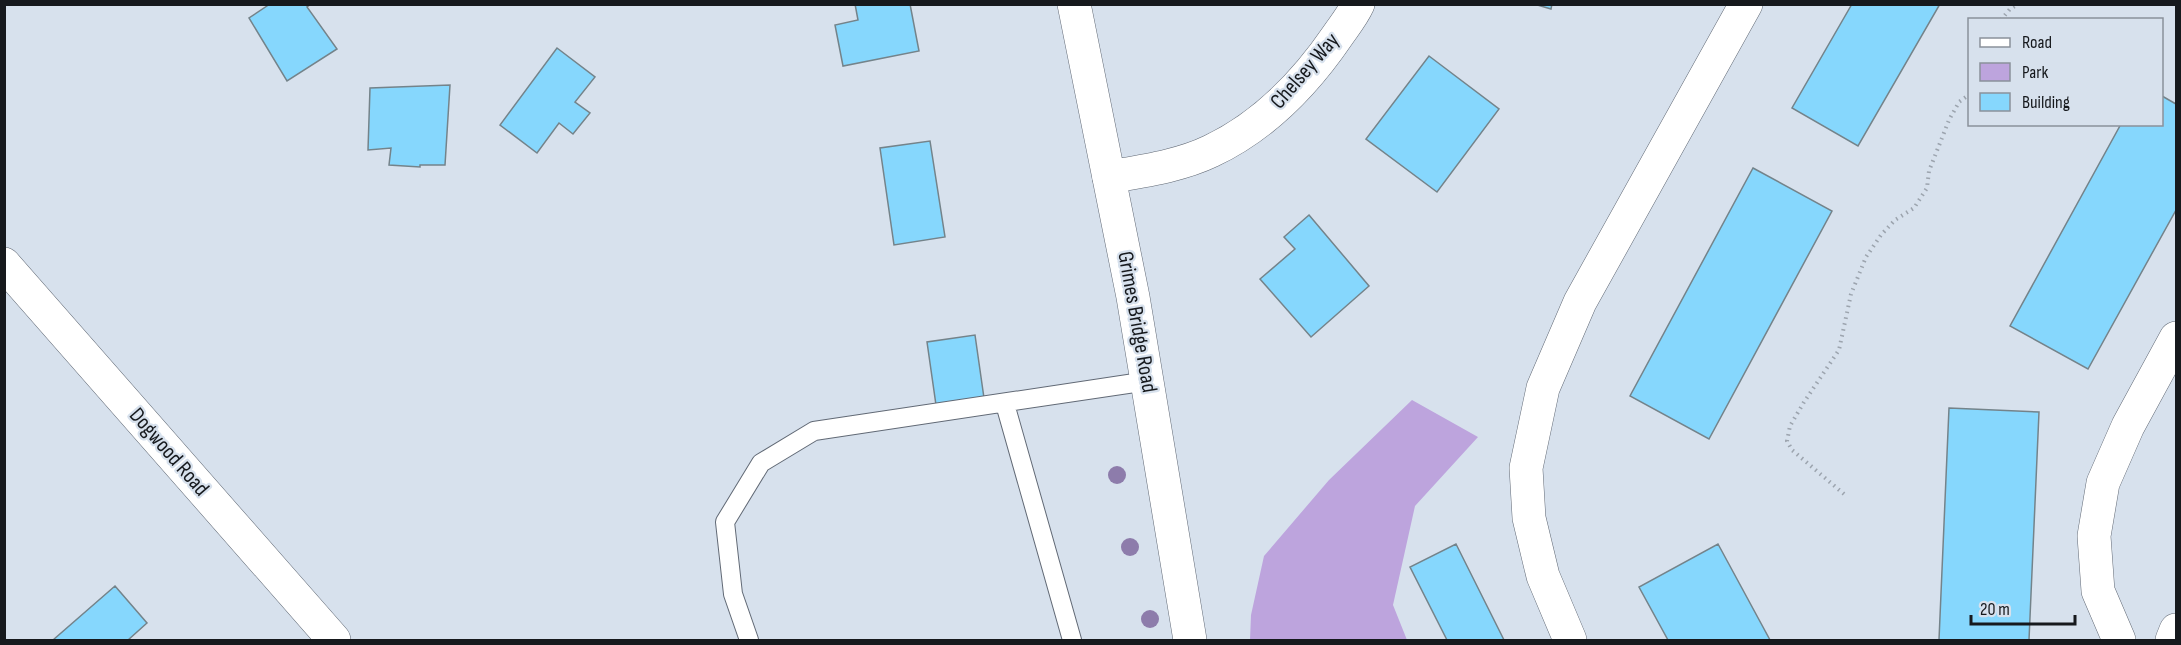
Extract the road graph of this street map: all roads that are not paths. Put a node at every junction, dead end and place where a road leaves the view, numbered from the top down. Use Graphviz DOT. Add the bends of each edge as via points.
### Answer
graph roads {
  1 [pos="1074,4"];
  2 [pos="1358,4"];
  3 [pos="1746,4"];
  4 [pos="1109,177"];
  5 [pos="4,264"];
  6 [pos="2175,342"];
  7 [pos="1148,381"];
  8 [pos="1005,404"];
  9 [pos="2176,630"];
  10 [pos="334,640"];
  11 [pos="749,640"];
  12 [pos="1072,640"];
  13 [pos="1190,640"];
  14 [pos="1570,640"];
  15 [pos="2119,640"];
  16 [pos="2172,640"];
  1 -- 4 [label="street, Grimes Bridge Road"];
  2 -- 4 [label="street, Chelsey Way" via="1325,54 1290,95 1252,128 1211,152 1162,168"];
  3 -- 14 [label="street" via="1580,302 1543,388 1526,468 1529,518 1543,576"];
  4 -- 7 [label="street, Grimes Bridge Road"];
  5 -- 10 [label="street, Dogwood Road"];
  6 -- 15 [label="street" via="2128,426 2103,483 2094,536 2098,591"];
  7 -- 8 [label="lane"];
  7 -- 13 [label="street, Grimes Bridge Road"];
  8 -- 11 [label="lane" via="814,431 761,463 725,522 733,594"];
  8 -- 12 [label="lane"];
  9 -- 16 [label="street"];
}
